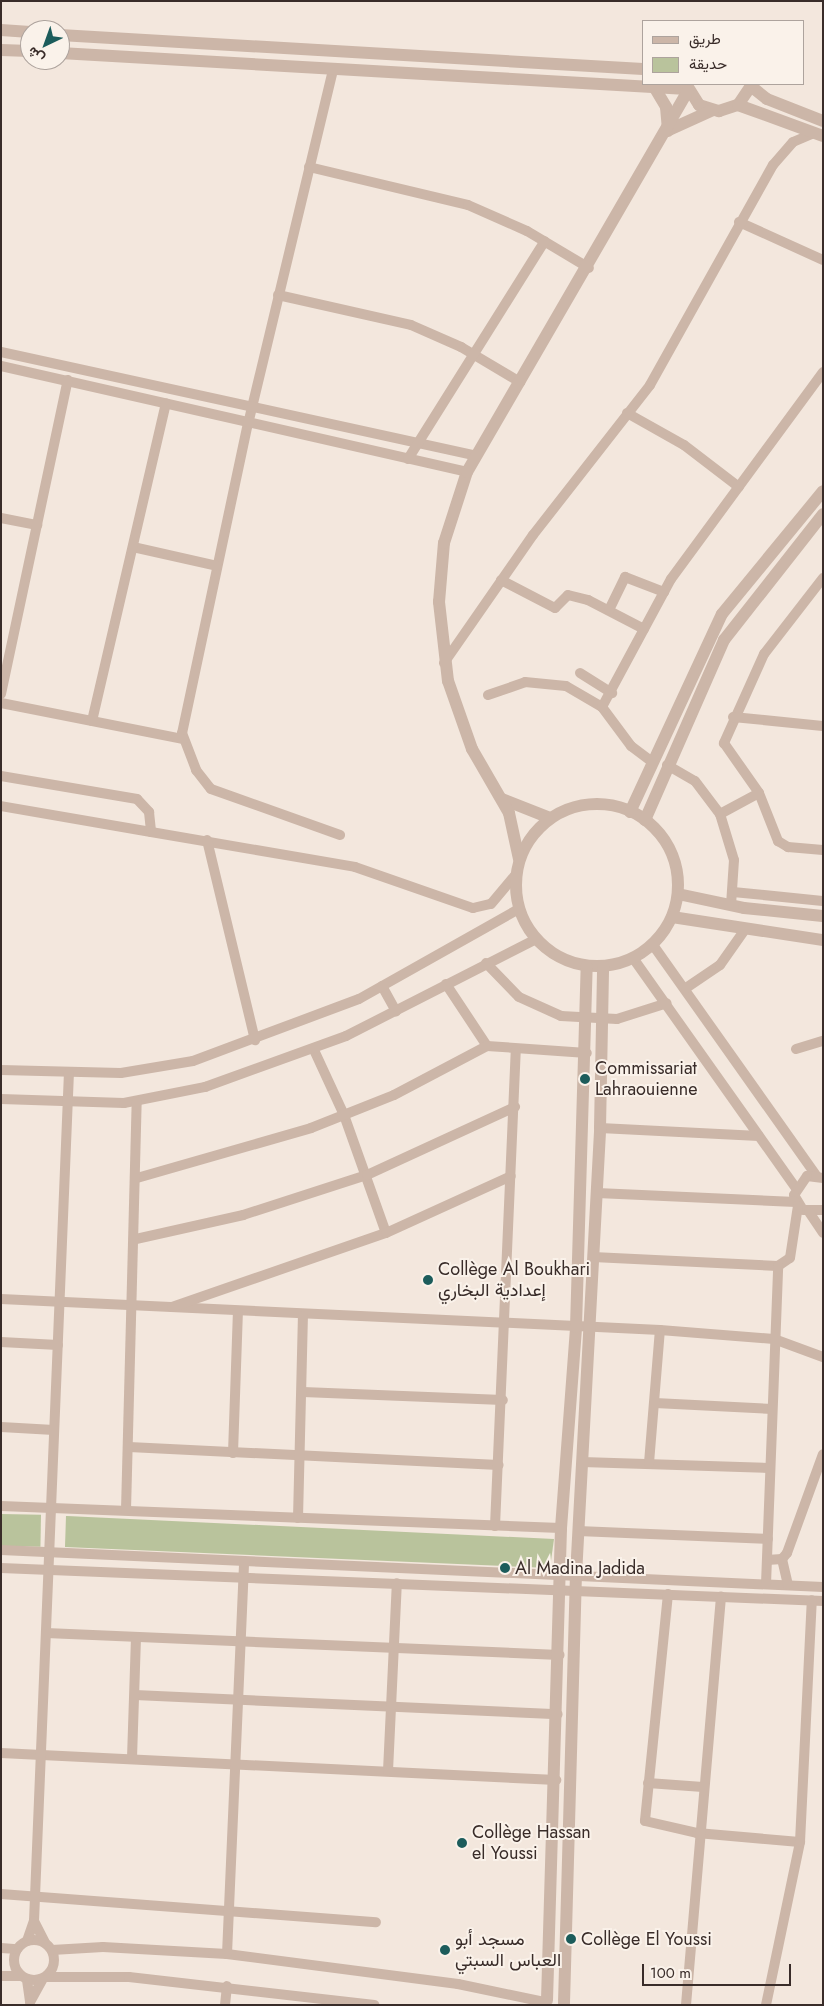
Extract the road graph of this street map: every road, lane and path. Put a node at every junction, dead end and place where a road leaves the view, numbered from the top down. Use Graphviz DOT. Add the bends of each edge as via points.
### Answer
graph roads {
  1 [pos="1,30"];
  2 [pos="20,31"];
  3 [pos="70,35"];
  4 [pos="1,50"];
  5 [pos="20,51"];
  6 [pos="70,54"];
  7 [pos="642,69"];
  8 [pos="333,70"];
  9 [pos="642,84"];
  10 [pos="653,85"];
  11 [pos="752,85"];
  12 [pos="687,88"];
  13 [pos="738,105"];
  14 [pos="713,110"];
  15 [pos="823,121"];
  16 [pos="668,131"];
  17 [pos="818,135"];
  18 [pos="309,166"];
  19 [pos="740,222"];
  20 [pos="545,241"];
  21 [pos="823,260"];
  22 [pos="589,268"];
  23 [pos="278,295"];
  24 [pos="1,352"];
  25 [pos="476,354"];
  26 [pos="1,366"];
  27 [pos="823,372"];
  28 [pos="68,380"];
  29 [pos="520,382"];
  30 [pos="166,404"];
  31 [pos="252,407"];
  32 [pos="627,413"];
  33 [pos="248,423"];
  34 [pos="418,443"];
  35 [pos="476,456"];
  36 [pos="408,459"];
  37 [pos="467,472"];
  38 [pos="739,487"];
  39 [pos="823,490"];
  40 [pos="823,514"];
  41 [pos="1,518"];
  42 [pos="37,525"];
  43 [pos="133,547"];
  44 [pos="217,566"];
  45 [pos="823,578"];
  46 [pos="501,580"];
  47 [pos="664,592"];
  48 [pos="609,610"];
  49 [pos="644,629"];
  50 [pos="444,663"];
  51 [pos="580,673"];
  52 [pos="612,693"];
  53 [pos="1,694"];
  54 [pos="488,695"];
  55 [pos="1,703"];
  56 [pos="602,707"];
  57 [pos="733,717"];
  58 [pos="92,721"];
  59 [pos="823,726"];
  60 [pos="183,739"];
  61 [pos="651,761"];
  62 [pos="667,765"];
  63 [pos="1,776"];
  64 [pos="759,793"];
  65 [pos="502,799"];
  66 [pos="1,806"];
  67 [pos="630,812"];
  68 [pos="720,814"];
  69 [pos="550,818"];
  70 [pos="645,820"];
  71 [pos="151,832"];
  72 [pos="340,835"];
  73 [pos="208,840"];
  74 [pos="823,850"];
  75 [pos="520,859"];
  76 [pos="516,874"];
  77 [pos="733,892"];
  78 [pos="678,894"];
  79 [pos="823,901"];
  80 [pos="731,905"];
  81 [pos="519,909"];
  82 [pos="823,916"];
  83 [pos="672,918"];
  84 [pos="744,931"];
  85 [pos="536,939"];
  86 [pos="823,940"];
  87 [pos="653,945"];
  88 [pos="633,958"];
  89 [pos="486,963"];
  90 [pos="587,966"];
  91 [pos="603,966"];
  92 [pos="446,984"];
  93 [pos="382,986"];
  94 [pos="686,988"];
  95 [pos="668,1003"];
  96 [pos="396,1011"];
  97 [pos="584,1020"];
  98 [pos="600,1020"];
  99 [pos="255,1040"];
  100 [pos="823,1041"];
  101 [pos="487,1046"];
  102 [pos="796,1049"];
  103 [pos="314,1050"];
  104 [pos="516,1050"];
  105 [pos="587,1053"];
  106 [pos="1,1070"];
  107 [pos="69,1074"];
  108 [pos="1,1099"];
  109 [pos="137,1102"];
  110 [pos="68,1103"];
  111 [pos="514,1107"];
  112 [pos="344,1115"];
  113 [pos="600,1128"];
  114 [pos="759,1136"];
  115 [pos="367,1175"];
  116 [pos="511,1176"];
  117 [pos="819,1176"];
  118 [pos="137,1178"];
  119 [pos="795,1187"];
  120 [pos="597,1194"];
  121 [pos="797,1204"];
  122 [pos="823,1210"];
  123 [pos="809,1212"];
  124 [pos="386,1233"];
  125 [pos="823,1233"];
  126 [pos="136,1239"];
  127 [pos="593,1257"];
  128 [pos="778,1266"];
  129 [pos="1,1298"];
  130 [pos="59,1302"];
  131 [pos="134,1306"];
  132 [pos="170,1308"];
  133 [pos="238,1312"];
  134 [pos="303,1316"];
  135 [pos="506,1323"];
  136 [pos="576,1327"];
  137 [pos="590,1328"];
  138 [pos="660,1330"];
  139 [pos="774,1339"];
  140 [pos="1,1342"];
  141 [pos="58,1345"];
  142 [pos="823,1357"];
  143 [pos="303,1392"];
  144 [pos="502,1400"];
  145 [pos="655,1403"];
  146 [pos="772,1409"];
  147 [pos="1,1427"];
  148 [pos="54,1430"];
  149 [pos="129,1447"];
  150 [pos="233,1453"];
  151 [pos="823,1454"];
  152 [pos="300,1456"];
  153 [pos="582,1462"];
  154 [pos="649,1463"];
  155 [pos="500,1465"];
  156 [pos="770,1468"];
  157 [pos="1,1506"];
  158 [pos="51,1507"];
  159 [pos="126,1510"];
  160 [pos="298,1518"];
  161 [pos="495,1526"];
  162 [pos="561,1528"];
  163 [pos="578,1531"];
  164 [pos="768,1539"];
  165 [pos="1,1550"];
  166 [pos="49,1552"];
  167 [pos="782,1559"];
  168 [pos="244,1560"];
  169 [pos="767,1560"];
  170 [pos="1,1568"];
  171 [pos="48,1568"];
  172 [pos="560,1574"];
  173 [pos="576,1575"];
  174 [pos="243,1576"];
  175 [pos="397,1583"];
  176 [pos="766,1584"];
  177 [pos="788,1584"];
  178 [pos="823,1587"];
  179 [pos="560,1590"];
  180 [pos="576,1591"];
  181 [pos="668,1594"];
  182 [pos="721,1596"];
  183 [pos="818,1601"];
  184 [pos="46,1633"];
  185 [pos="136,1637"];
  186 [pos="240,1641"];
  187 [pos="394,1650"];
  188 [pos="560,1656"];
  189 [pos="135,1695"];
  190 [pos="238,1701"];
  191 [pos="391,1706"];
  192 [pos="558,1714"];
  193 [pos="1,1753"];
  194 [pos="40,1756"];
  195 [pos="132,1758"];
  196 [pos="236,1763"];
  197 [pos="388,1771"];
  198 [pos="556,1780"];
  199 [pos="648,1783"];
  200 [pos="703,1787"];
  201 [pos="697,1832"];
  202 [pos="800,1842"];
  203 [pos="1,1894"];
  204 [pos="35,1896"];
  205 [pos="228,1908"];
  206 [pos="34,1921"];
  207 [pos="376,1922"];
  208 [pos="27,1941"];
  209 [pos="48,1946"];
  210 [pos="1,1948"];
  211 [pos="17,1949"];
  212 [pos="227,1954"];
  213 [pos="1,1976"];
  214 [pos="24,1978"];
  215 [pos="44,1978"];
  216 [pos="227,1986"];
  217 [pos="542,2003"];
  218 [pos="30,2004"];
  219 [pos="565,2004"];
  220 [pos="225,2005"];
  221 [pos="374,2005"];
  222 [pos="686,2005"];
  223 [pos="766,2005"];
  1 -- 2 [label="street"];
  3 -- 7 [label="street"];
  4 -- 5 [label="street"];
  6 -- 8 [label="street"];
  8 -- 9 [label="street"];
  8 -- 18 [label="street"];
  10 -- 12 [label="street"];
  10 -- 16 [label="street" via="666,106"];
  11 -- 13 [label="street"];
  11 -- 15 [label="street" via="767,99"];
  12 -- 14 [label="street" via="699,105"];
  12 -- 16 [label="street"];
  13 -- 14 [label="street"];
  13 -- 17 [label="street"];
  14 -- 16 [label="street"];
  16 -- 22 [label="street"];
  17 -- 19 [label="street" via="793,142 781,154"];
  18 -- 20 [label="street" via="455,201"];
  18 -- 23 [label="street"];
  19 -- 21 [label="street"];
  19 -- 32 [label="street" via="673,346"];
  20 -- 22 [label="street"];
  20 -- 25 [label="street"];
  22 -- 29 [label="street"];
  23 -- 25 [label="street" via="402,322"];
  23 -- 31 [label="street"];
  24 -- 31 [label="street"];
  25 -- 29 [label="street"];
  25 -- 34 [label="street"];
  26 -- 28 [label="street"];
  27 -- 38 [label="street"];
  28 -- 30 [label="street"];
  28 -- 42 [label="street"];
  29 -- 35 [label="street"];
  30 -- 33 [label="street"];
  30 -- 43 [label="street"];
  31 -- 33 [label="street"];
  31 -- 34 [label="street"];
  32 -- 38 [label="street" via="684,445"];
  32 -- 46 [label="street"];
  33 -- 36 [label="street"];
  33 -- 44 [label="street"];
  34 -- 35 [label="street"];
  34 -- 36 [label="street"];
  35 -- 37 [label="street"];
  36 -- 37 [label="street"];
  37 -- 50 [label="street" via="441,561 439,602"];
  38 -- 47 [label="street"];
  39 -- 61 [label="street" via="722,614"];
  40 -- 62 [label="street" via="733,625 697,693"];
  41 -- 42 [label="street"];
  42 -- 53 [label="street"];
  43 -- 44 [label="street"];
  43 -- 58 [label="street"];
  44 -- 60 [label="street" via="183,719"];
  45 -- 57 [label="street" via="773,638"];
  46 -- 48 [label="street" via="555,608 568,595"];
  46 -- 50 [label="street"];
  47 -- 48 [label="street" via="625,577"];
  47 -- 49 [label="street"];
  48 -- 49 [label="street"];
  49 -- 52 [label="street"];
  50 -- 65 [label="street" via="463,731"];
  51 -- 52 [label="street"];
  52 -- 56 [label="street"];
  54 -- 56 [label="street" via="505,685 546,682 573,689"];
  55 -- 58 [label="street"];
  56 -- 61 [label="street" via="631,746"];
  57 -- 59 [label="street"];
  57 -- 64 [label="street" via="724,743"];
  58 -- 60 [label="street"];
  60 -- 72 [label="street" via="196,770 211,788"];
  61 -- 67 [label="street"];
  62 -- 68 [label="street" via="695,781"];
  62 -- 70 [label="street"];
  63 -- 71 [label="street" via="137,799 149,812"];
  64 -- 68 [label="street"];
  64 -- 74 [label="street" via="782,844"];
  65 -- 69 [label="street"];
  65 -- 75 [label="street"];
  66 -- 71 [label="street"];
  67 -- 69 [label="street" via="588,804"];
  67 -- 70 [label="street"];
  68 -- 77 [label="street" via="733,853"];
  69 -- 75 [label="street" via="532,836"];
  70 -- 78 [label="street" via="674,860"];
  71 -- 73 [label="street"];
  73 -- 76 [label="street" via="377,872 473,908 491,904"];
  73 -- 99 [label="street"];
  75 -- 76 [label="street"];
  76 -- 81 [label="street"];
  77 -- 79 [label="street"];
  77 -- 80 [label="street"];
  78 -- 80 [label="street"];
  78 -- 83 [label="street"];
  80 -- 82 [label="street"];
  81 -- 85 [label="street"];
  81 -- 93 [label="street"];
  83 -- 84 [label="street"];
  83 -- 87 [label="street"];
  84 -- 86 [label="street"];
  84 -- 94 [label="street" via="720,965"];
  85 -- 89 [label="street"];
  85 -- 90 [label="street" via="554,954"];
  87 -- 88 [label="street"];
  87 -- 94 [label="street"];
  88 -- 91 [label="street"];
  88 -- 95 [label="street"];
  89 -- 92 [label="street"];
  89 -- 97 [label="street" via="519,997 561,1016"];
  90 -- 91 [label="street"];
  90 -- 97 [label="street"];
  91 -- 98 [label="street"];
  92 -- 96 [label="street"];
  92 -- 101 [label="street"];
  93 -- 96 [label="street"];
  93 -- 99 [label="street" via="328,1013"];
  94 -- 117 [label="street"];
  95 -- 98 [label="street"];
  95 -- 114 [label="street"];
  96 -- 103 [label="street"];
  97 -- 98 [label="street"];
  97 -- 105 [label="street"];
  98 -- 113 [label="street"];
  99 -- 107 [label="street" via="169,1067"];
  100 -- 102 [label="street"];
  101 -- 104 [label="street"];
  101 -- 112 [label="street" via="439,1074"];
  103 -- 109 [label="street" via="206,1087"];
  103 -- 112 [label="street"];
  104 -- 105 [label="street"];
  104 -- 111 [label="street"];
  105 -- 136 [label="street"];
  106 -- 107 [label="street"];
  107 -- 110 [label="street"];
  108 -- 110 [label="street"];
  109 -- 110 [label="street"];
  109 -- 118 [label="street"];
  110 -- 130 [label="street"];
  111 -- 115 [label="street"];
  111 -- 116 [label="street"];
  112 -- 115 [label="street"];
  112 -- 118 [label="street" via="275,1141"];
  113 -- 114 [label="street"];
  113 -- 120 [label="street"];
  114 -- 119 [label="street"];
  115 -- 124 [label="street"];
  115 -- 126 [label="street" via="243,1215"];
  116 -- 124 [label="street"];
  116 -- 135 [label="street"];
  117 -- 119 [label="street" via="807,1176"];
  118 -- 126 [label="street"];
  119 -- 121 [label="street"];
  120 -- 121 [label="street"];
  120 -- 127 [label="street"];
  121 -- 123 [label="street"];
  121 -- 128 [label="street" via="790,1258"];
  122 -- 123 [label="street"];
  123 -- 125 [label="street"];
  124 -- 132 [label="street" via="221,1287"];
  126 -- 131 [label="street"];
  127 -- 128 [label="street"];
  127 -- 137 [label="street"];
  128 -- 139 [label="street"];
  129 -- 130 [label="street"];
  130 -- 131 [label="street"];
  130 -- 141 [label="street"];
  131 -- 132 [label="street"];
  131 -- 149 [label="street"];
  132 -- 133 [label="street"];
  133 -- 134 [label="street"];
  133 -- 150 [label="street"];
  134 -- 135 [label="street"];
  134 -- 143 [label="street"];
  135 -- 136 [label="street"];
  135 -- 144 [label="street"];
  136 -- 137 [label="street"];
  136 -- 162 [label="street"];
  137 -- 138 [label="street"];
  137 -- 153 [label="street"];
  138 -- 139 [label="street"];
  138 -- 145 [label="street"];
  139 -- 142 [label="street"];
  139 -- 146 [label="street"];
  140 -- 141 [label="street"];
  141 -- 148 [label="street"];
  143 -- 144 [label="street"];
  143 -- 152 [label="street"];
  144 -- 155 [label="street"];
  145 -- 146 [label="street"];
  145 -- 154 [label="street"];
  146 -- 156 [label="street"];
  147 -- 148 [label="street"];
  148 -- 158 [label="street"];
  149 -- 150 [label="street"];
  149 -- 159 [label="street"];
  150 -- 152 [label="street"];
  151 -- 167 [label="street"];
  152 -- 155 [label="street"];
  152 -- 160 [label="street"];
  153 -- 154 [label="street"];
  153 -- 163 [label="street"];
  154 -- 156 [label="street"];
  155 -- 161 [label="street"];
  156 -- 164 [label="street"];
  157 -- 158 [label="street"];
  158 -- 159 [label="street"];
  158 -- 166 [label="street"];
  159 -- 160 [label="street"];
  160 -- 161 [label="street"];
  161 -- 162 [label="street"];
  162 -- 172 [label="street"];
  163 -- 164 [label="street"];
  163 -- 173 [label="street"];
  164 -- 169 [label="street"];
  165 -- 166 [label="street"];
  166 -- 168 [label="street"];
  166 -- 171 [label="street"];
  167 -- 169 [label="street"];
  167 -- 177 [label="street"];
  168 -- 172 [label="street"];
  168 -- 174 [label="street"];
  169 -- 176 [label="street"];
  170 -- 171 [label="street"];
  171 -- 174 [label="street"];
  171 -- 184 [label="street"];
  172 -- 173 [label="street"];
  172 -- 179 [label="street"];
  173 -- 176 [label="street"];
  173 -- 180 [label="street"];
  174 -- 175 [label="street"];
  174 -- 186 [label="street"];
  175 -- 179 [label="street"];
  175 -- 187 [label="street"];
  176 -- 177 [label="street"];
  177 -- 178 [label="street"];
  179 -- 180 [label="street"];
  179 -- 188 [label="street"];
  180 -- 181 [label="street"];
  180 -- 219 [label="street"];
  181 -- 182 [label="street"];
  181 -- 199 [label="street"];
  182 -- 183 [label="street"];
  182 -- 200 [label="street"];
  183 -- 202 [label="street"];
  184 -- 185 [label="street"];
  184 -- 194 [label="street"];
  185 -- 186 [label="street"];
  185 -- 189 [label="street"];
  186 -- 187 [label="street"];
  186 -- 190 [label="street"];
  187 -- 188 [label="street"];
  187 -- 191 [label="street"];
  188 -- 192 [label="street"];
  189 -- 190 [label="street"];
  189 -- 195 [label="street"];
  190 -- 191 [label="street"];
  190 -- 196 [label="street"];
  191 -- 192 [label="street"];
  191 -- 197 [label="street"];
  192 -- 198 [label="street"];
  193 -- 194 [label="street"];
  194 -- 195 [label="street"];
  194 -- 204 [label="street"];
  195 -- 196 [label="street"];
  196 -- 197 [label="street"];
  196 -- 205 [label="street"];
  197 -- 198 [label="street"];
  198 -- 217 [label="street"];
  199 -- 200 [label="street"];
  199 -- 201 [label="street" via="645,1821"];
  200 -- 201 [label="street"];
  201 -- 202 [label="street"];
  201 -- 222 [label="street"];
  202 -- 223 [label="street"];
  203 -- 204 [label="street"];
  204 -- 205 [label="street"];
  204 -- 206 [label="street"];
  205 -- 207 [label="street"];
  205 -- 212 [label="street"];
  206 -- 208 [label="street"];
  206 -- 209 [label="street"];
  208 -- 209 [label="street"];
  208 -- 211 [label="street"];
  209 -- 212 [label="street"];
  209 -- 215 [label="street" via="54,1964"];
  210 -- 211 [label="street"];
  211 -- 214 [label="street" via="14,1963"];
  212 -- 217 [label="street" via="458,1984"];
  213 -- 214 [label="street"];
  214 -- 215 [label="street"];
  214 -- 218 [label="street"];
  215 -- 216 [label="street" via="129,1977"];
  215 -- 218 [label="street"];
  216 -- 220 [label="street"];
  216 -- 221 [label="street"];
  217 -- 219 [label="street"];
}
